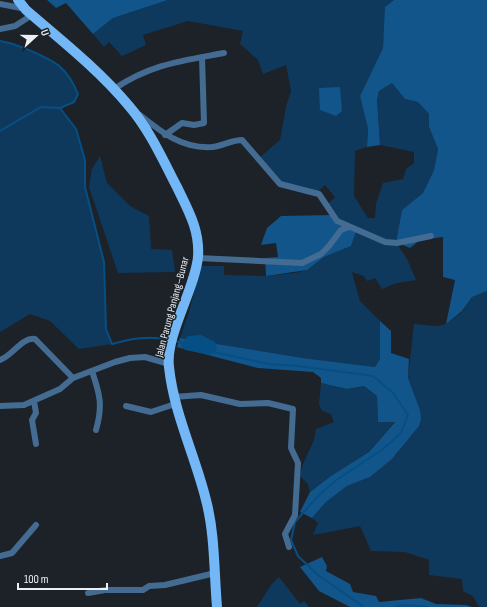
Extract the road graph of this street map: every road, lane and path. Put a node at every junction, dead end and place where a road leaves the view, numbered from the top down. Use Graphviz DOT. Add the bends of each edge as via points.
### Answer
graph roads {
  1 [pos="18,0"];
  2 [pos="0,4"];
  3 [pos="29,12"];
  4 [pos="0,29"];
  5 [pos="224,53"];
  6 [pos="202,57"];
  7 [pos="114,89"];
  8 [pos="131,107"];
  9 [pos="165,135"];
  10 [pos="349,227"];
  11 [pos="431,236"];
  12 [pos="198,258"];
  13 [pos="0,360"];
  14 [pos="169,364"];
  15 [pos="92,371"];
  16 [pos="73,378"];
  17 [pos="34,401"];
  18 [pos="174,401"];
  19 [pos="0,406"];
  20 [pos="126,406"];
  21 [pos="96,430"];
  22 [pos="36,444"];
  23 [pos="36,525"];
  24 [pos="289,547"];
  25 [pos="0,556"];
  26 [pos="214,573"];
  27 [pos="88,593"];
  28 [pos="217,607"];
  1 -- 3 [label="main road, Jalan Parung Panjang–Bunar"];
  2 -- 3 [label="street"];
  3 -- 4 [label="street" via="15,26"];
  3 -- 7 [label="main road, Jalan Parung Panjang–Bunar"];
  5 -- 6 [label="street"];
  6 -- 7 [label="street" via="170,62 149,69"];
  6 -- 9 [label="street" via="204,123 182,123"];
  7 -- 8 [label="main road, Jalan Parung Panjang–Bunar"];
  8 -- 9 [label="street"];
  8 -- 12 [label="main road, Jalan Parung Panjang–Bunar" via="194,222 198,238"];
  9 -- 10 [label="street" via="182,143 200,146 219,146 242,140 280,184 319,194 337,221"];
  10 -- 11 [label="street" via="385,242 397,243"];
  10 -- 12 [label="street" via="340,230 321,254 302,263"];
  12 -- 14 [label="main road, Jalan Parung Panjang–Bunar" via="171,347"];
  13 -- 16 [label="street" via="28,339 35,338"];
  14 -- 15 [label="street" via="138,357"];
  14 -- 18 [label="main road, Jalan Parung Panjang–Bunar"];
  15 -- 16 [label="street"];
  15 -- 21 [label="street" via="101,405"];
  16 -- 17 [label="street" via="60,389"];
  17 -- 19 [label="street" via="24,405"];
  17 -- 22 [label="street" via="36,413 32,420"];
  18 -- 20 [label="street" via="151,412"];
  18 -- 24 [label="street" via="201,394 236,404 268,404 293,409 290,448 298,463 294,515 285,534"];
  18 -- 26 [label="main road, Jalan Parung Panjang–Bunar" via="206,499"];
  23 -- 25 [label="street" via="12,553"];
  26 -- 27 [label="street" via="165,585 149,586 143,590 105,590"];
  26 -- 28 [label="main road, Jalan Parung Panjang–Bunar"];
}
